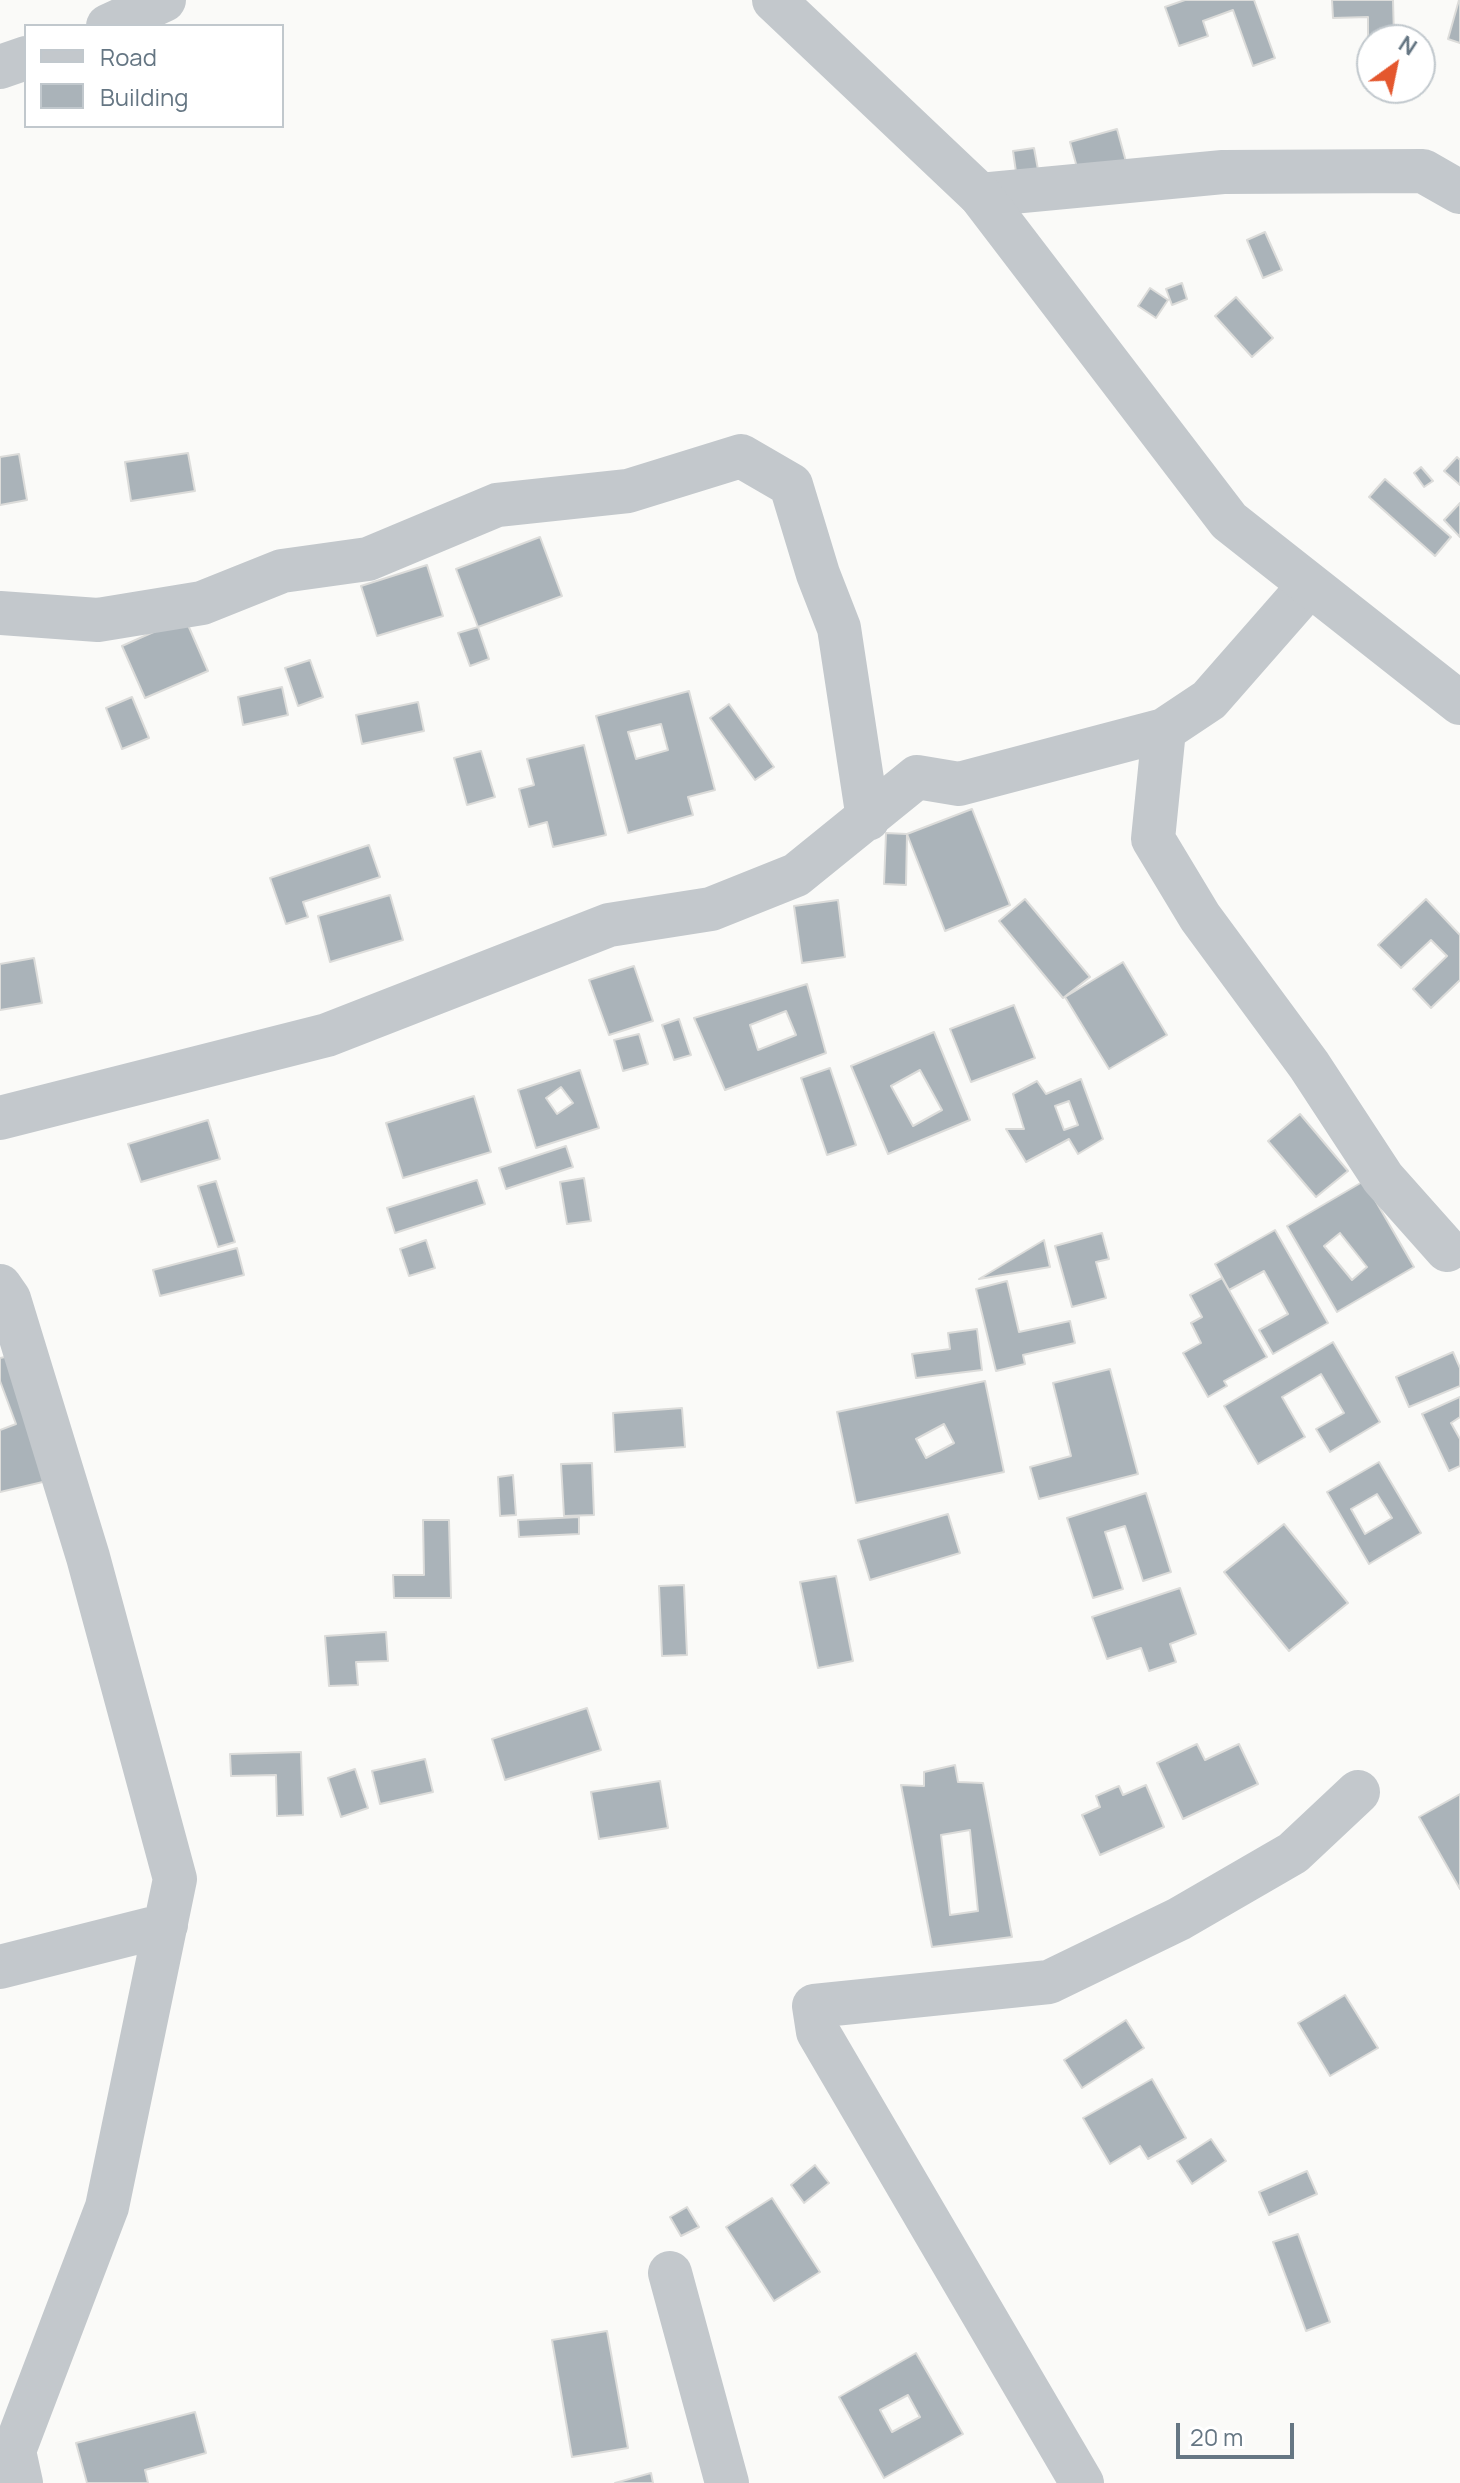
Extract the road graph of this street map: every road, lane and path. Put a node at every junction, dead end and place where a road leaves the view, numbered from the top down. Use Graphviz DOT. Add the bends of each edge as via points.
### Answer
graph roads {
  1 [pos="164,0"];
  2 [pos="774,0"];
  3 [pos="112,24"];
  4 [pos="24,59"];
  5 [pos="0,67"];
  6 [pos="1460,192"];
  7 [pos="980,195"];
  8 [pos="1309,586"];
  9 [pos="0,613"];
  10 [pos="1460,703"];
  11 [pos="1164,730"];
  12 [pos="868,819"];
  13 [pos="0,1118"];
  14 [pos="1447,1250"];
  15 [pos="0,1286"];
  16 [pos="1358,1792"];
  17 [pos="166,1925"];
  18 [pos="0,1967"];
  19 [pos="670,2273"];
  20 [pos="21,2483"];
  21 [pos="727,2483"];
  22 [pos="1082,2483"];
  1 -- 3 [label="street"];
  2 -- 7 [label="street"];
  4 -- 5 [label="street"];
  6 -- 7 [label="street" via="1423,171 1223,172"];
  7 -- 8 [label="street" via="1229,521"];
  8 -- 10 [label="street"];
  8 -- 11 [label="street" via="1209,700"];
  9 -- 12 [label="street" via="98,620 202,603 282,571 368,559 497,505 628,491 741,456 791,485 839,628"];
  11 -- 12 [label="street" via="959,784 917,777"];
  11 -- 14 [label="street" via="1153,839 1200,917 1309,1065 1383,1178"];
  12 -- 13 [label="street" via="796,875 711,909 609,925 327,1035"];
  15 -- 17 [label="street" via="9,1299 88,1557 175,1879"];
  16 -- 22 [label="street" via="1293,1853 1179,1919 1049,1982 814,2006 818,2032"];
  17 -- 18 [label="street"];
  17 -- 20 [label="street" via="107,2207 14,2451"];
  19 -- 21 [label="street"];
}
